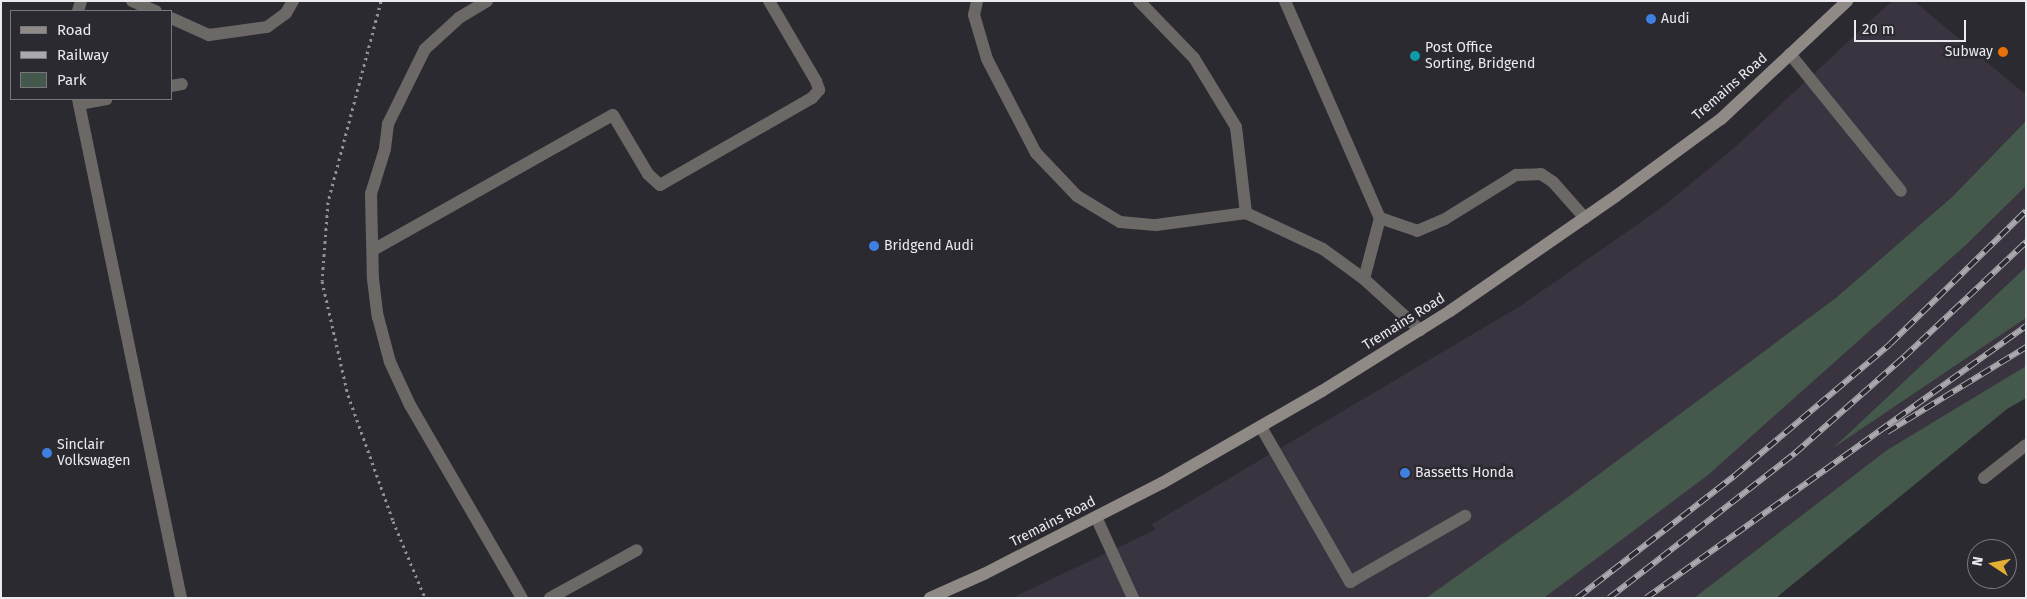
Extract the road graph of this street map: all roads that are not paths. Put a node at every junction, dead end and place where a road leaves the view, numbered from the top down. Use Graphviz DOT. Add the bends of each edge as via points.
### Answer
graph roads {
  1 [pos="132,1"];
  2 [pos="293,1"];
  3 [pos="487,1"];
  4 [pos="769,1"];
  5 [pos="977,1"];
  6 [pos="1138,1"];
  7 [pos="1285,1"];
  8 [pos="1847,1"];
  9 [pos="154,10"];
  10 [pos="172,18"];
  11 [pos="1790,54"];
  12 [pos="98,100"];
  13 [pos="78,102"];
  14 [pos="1901,191"];
  15 [pos="1246,214"];
  16 [pos="1380,218"];
  17 [pos="1585,218"];
  18 [pos="373,250"];
  19 [pos="1364,279"];
  20 [pos="1420,330"];
  21 [pos="1260,426"];
  22 [pos="2026,445"];
  23 [pos="1984,478"];
  24 [pos="1464,516"];
  25 [pos="1096,517"];
  26 [pos="637,550"];
  27 [pos="181,598"];
  28 [pos="522,598"];
  29 [pos="550,598"];
  30 [pos="930,598"];
  31 [pos="1133,598"];
  1 -- 9 [label="lane"];
  2 -- 10 [label="lane" via="286,13 266,27 257,29 209,35"];
  3 -- 18 [label="lane" via="459,18 425,49 388,124 385,149 372,194"];
  4 -- 18 [label="lane" via="816,81 819,90 812,98 660,185 648,174 613,115"];
  5 -- 15 [label="lane" via="974,15 987,59 1036,154 1077,196 1120,222 1156,225"];
  6 -- 15 [label="lane" via="1194,58 1236,127"];
  7 -- 16 [label="lane"];
  8 -- 11 [label="main road, Tremains Road"];
  11 -- 14 [label="lane"];
  11 -- 17 [label="main road, Tremains Road" via="1720,119"];
  12 -- 13 [label="lane"];
  13 -- 27 [label="lane"];
  15 -- 19 [label="lane" via="1323,249"];
  16 -- 17 [label="lane" via="1417,231 1445,219 1516,176 1541,174 1553,182"];
  16 -- 19 [label="lane"];
  17 -- 20 [label="main road, Tremains Road"];
  18 -- 28 [label="lane" via="378,317 390,362 410,405"];
  19 -- 20 [label="lane"];
  20 -- 21 [label="main road, Tremains Road"];
  21 -- 24 [label="lane" via="1350,582"];
  21 -- 25 [label="main road, Tremains Road"];
  22 -- 23 [label="lane"];
  25 -- 30 [label="main road, Tremains Road"];
  25 -- 31 [label="lane"];
  26 -- 29 [label="lane"];
}
